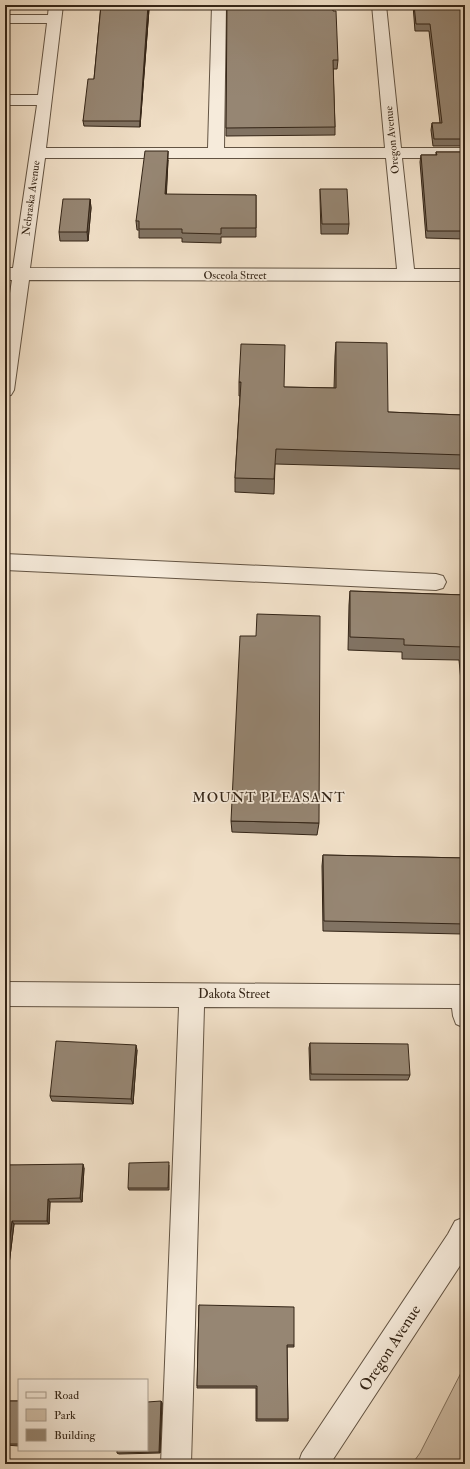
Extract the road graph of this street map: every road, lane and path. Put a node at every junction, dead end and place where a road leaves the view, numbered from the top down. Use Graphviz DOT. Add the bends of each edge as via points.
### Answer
graph roads {
  1 [pos="219,5"];
  2 [pos="379,5"];
  3 [pos="54,12"];
  4 [pos="5,19"];
  5 [pos="5,100"];
  6 [pos="45,100"];
  7 [pos="38,153"];
  8 [pos="216,153"];
  9 [pos="465,153"];
  10 [pos="394,154"];
  11 [pos="13,274"];
  12 [pos="406,275"];
  13 [pos="465,275"];
  14 [pos="5,390"];
  15 [pos="5,562"];
  16 [pos="436,582"];
  17 [pos="5,994"];
  18 [pos="192,994"];
  19 [pos="464,1006"];
  20 [pos="465,1231"];
  21 [pos="176,1464"];
  22 [pos="313,1464"];
  1 -- 8 [label="street"];
  2 -- 10 [label="street, Oregon Avenue"];
  3 -- 4 [label="street"];
  3 -- 6 [label="street, Nebraska Avenue"];
  5 -- 6 [label="street"];
  6 -- 7 [label="street, Nebraska Avenue"];
  7 -- 8 [label="street"];
  7 -- 11 [label="street, Nebraska Avenue"];
  8 -- 10 [label="street"];
  9 -- 10 [label="street"];
  10 -- 12 [label="street, Oregon Avenue"];
  11 -- 12 [label="street, Osceola Street"];
  11 -- 14 [label="street, Nebraska Avenue"];
  12 -- 13 [label="street, Osceola Street"];
  15 -- 16 [label="street"];
  17 -- 18 [label="street, Dakota Street"];
  18 -- 19 [label="street, Dakota Street"];
  18 -- 21 [label="street"];
  20 -- 22 [label="street, Oregon Avenue"];
}
